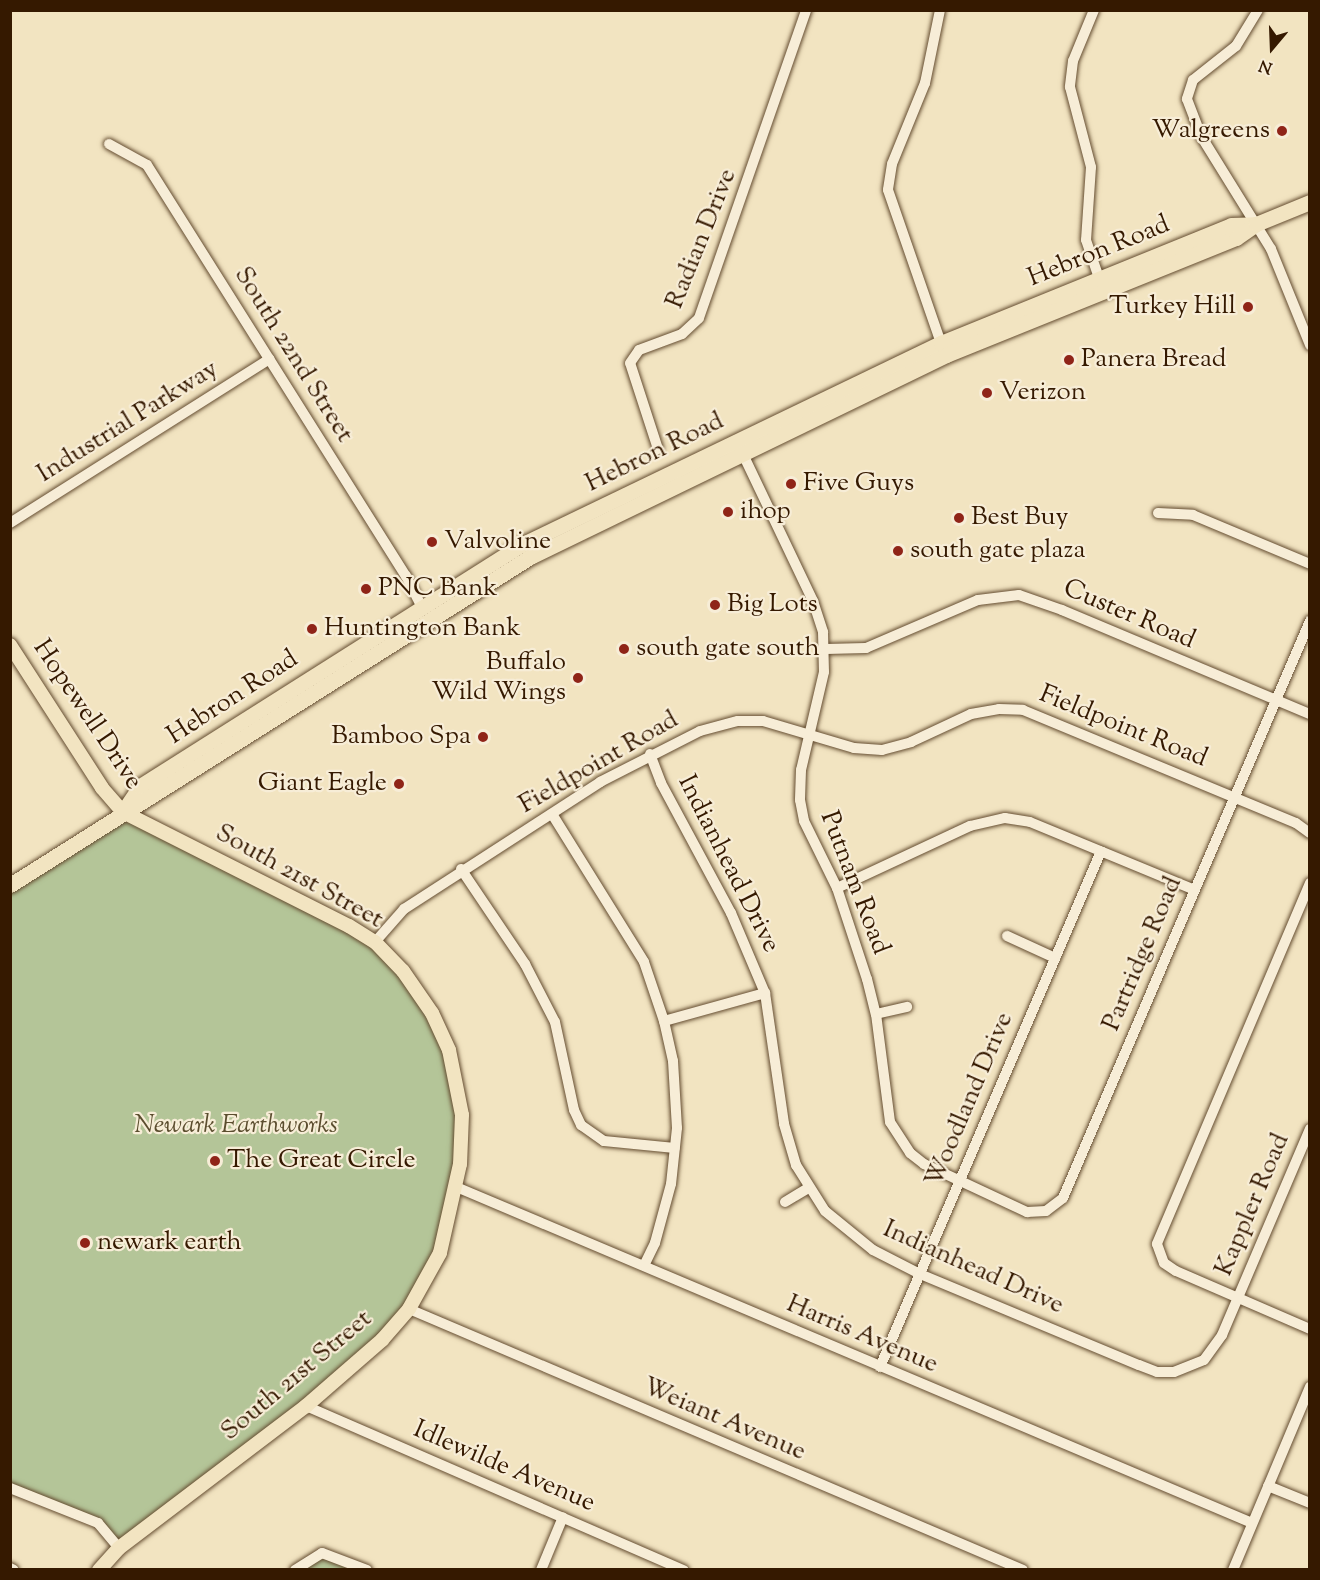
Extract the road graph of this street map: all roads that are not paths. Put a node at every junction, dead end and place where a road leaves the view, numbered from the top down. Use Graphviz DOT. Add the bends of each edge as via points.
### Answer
graph roads {
  1 [pos="806,10"];
  2 [pos="940,10"];
  3 [pos="1094,10"];
  4 [pos="1258,10"];
  5 [pos="109,144"];
  6 [pos="1310,202"];
  7 [pos="1256,225"];
  8 [pos="1099,278"];
  9 [pos="940,343"];
  10 [pos="1310,345"];
  11 [pos="269,359"];
  12 [pos="739,446"];
  13 [pos="658,449"];
  14 [pos="1158,513"];
  15 [pos="10,523"];
  16 [pos="511,552"];
  17 [pos="1310,564"];
  18 [pos="422,607"];
  19 [pos="435,617"];
  20 [pos="1310,621"];
  21 [pos="10,645"];
  22 [pos="826,649"];
  23 [pos="364,661"];
  24 [pos="1275,700"];
  25 [pos="1310,714"];
  26 [pos="810,732"];
  27 [pos="650,754"];
  28 [pos="1234,798"];
  29 [pos="123,812"];
  30 [pos="552,814"];
  31 [pos="1310,833"];
  32 [pos="1101,851"];
  33 [pos="461,869"];
  34 [pos="1310,882"];
  35 [pos="10,885"];
  36 [pos="837,888"];
  37 [pos="1195,890"];
  38 [pos="1007,936"];
  39 [pos="375,942"];
  40 [pos="1055,958"];
  41 [pos="765,993"];
  42 [pos="907,1007"];
  43 [pos="876,1014"];
  44 [pos="664,1021"];
  45 [pos="1310,1130"];
  46 [pos="675,1148"];
  47 [pos="961,1180"];
  48 [pos="454,1186"];
  49 [pos="808,1188"];
  50 [pos="785,1202"];
  51 [pos="644,1266"];
  52 [pos="920,1274"];
  53 [pos="1238,1299"];
  54 [pos="409,1309"];
  55 [pos="1310,1329"];
  56 [pos="880,1367"];
  57 [pos="1310,1387"];
  58 [pos="306,1406"];
  59 [pos="1268,1486"];
  60 [pos="10,1488"];
  61 [pos="1310,1503"];
  62 [pos="562,1517"];
  63 [pos="1252,1523"];
  64 [pos="119,1548"];
  65 [pos="99,1569"];
  66 [pos="295,1569"];
  67 [pos="367,1569"];
  68 [pos="541,1569"];
  69 [pos="684,1569"];
  70 [pos="1023,1569"];
  71 [pos="1233,1569"];
  1 -- 13 [label="street, Radian Drive" via="699,318 682,334 639,350 630,363"];
  2 -- 9 [label="street" via="925,83 892,164 888,190"];
  3 -- 8 [label="street" via="1074,61 1071,87 1091,167 1085,223"];
  4 -- 7 [label="street" via="1241,40 1193,80 1187,94 1201,136"];
  5 -- 11 [label="street, South 22nd Street" via="147,165"];
  6 -- 7 [label="highway, Hebron Road"];
  7 -- 8 [label="highway, Hebron Road" via="1231,225"];
  7 -- 10 [label="street" via="1271,249"];
  7 -- 12 [label="highway, Hebron Road" via="1236,238 946,355"];
  8 -- 9 [label="highway, Hebron Road"];
  9 -- 12 [label="highway, Hebron Road"];
  11 -- 15 [label="street, Industrial Parkway"];
  11 -- 18 [label="street, South 22nd Street"];
  12 -- 16 [label="highway, Hebron Road"];
  12 -- 19 [label="highway, Hebron Road" via="530,557"];
  12 -- 22 [label="street, Putnam Road" via="813,601"];
  14 -- 17 [label="street" via="1193,515"];
  16 -- 18 [label="highway, Hebron Road"];
  16 -- 19 [label="highway" via="505,562 445,599"];
  18 -- 23 [label="highway" via="412,624 368,652"];
  18 -- 29 [label="highway, Hebron Road" via="140,786"];
  19 -- 23 [label="highway, Hebron Road"];
  20 -- 24 [label="street, Partridge Road"];
  21 -- 29 [label="main road, Hopewell Drive" via="102,788"];
  22 -- 24 [label="street, Custer Road" via="866,648 970,603 1019,595"];
  22 -- 26 [label="street, Putnam Road"];
  23 -- 29 [label="highway, Hebron Road"];
  24 -- 25 [label="street, Custer Road"];
  24 -- 28 [label="street, Partridge Road"];
  26 -- 27 [label="street, Fieldpoint Road" via="763,721 738,721 716,725"];
  26 -- 28 [label="street, Fieldpoint Road" via="854,748 882,750 911,742 971,714 1018,709"];
  26 -- 36 [label="street, Putnam Road" via="799,783 804,821"];
  27 -- 30 [label="street, Fieldpoint Road"];
  27 -- 41 [label="street, Indianhead Drive" via="661,783 731,914"];
  28 -- 31 [label="street, Fieldpoint Road" via="1301,825"];
  28 -- 37 [label="street, Partridge Road"];
  29 -- 35 [label="highway, Hebron Road"];
  29 -- 39 [label="main road, South 21st Street" via="324,912"];
  30 -- 33 [label="street, Fieldpoint Road"];
  30 -- 44 [label="street" via="644,962"];
  32 -- 36 [label="street" via="1030,822 994,819 970,826"];
  32 -- 37 [label="street"];
  32 -- 40 [label="street, Woodland Drive"];
  33 -- 39 [label="street, Fieldpoint Road" via="404,909"];
  33 -- 46 [label="street" via="525,964 550,1012 581,1125 612,1143"];
  34 -- 53 [label="street" via="1157,1244 1164,1263"];
  36 -- 43 [label="street, Putnam Road"];
  37 -- 47 [label="street, Partridge Road" via="1061,1202 1046,1212 1027,1212"];
  38 -- 40 [label="street"];
  39 -- 48 [label="main road, South 21st Street" via="403,971 432,1013 449,1050 459,1091 463,1133"];
  40 -- 47 [label="street, Woodland Drive"];
  41 -- 44 [label="street"];
  41 -- 49 [label="street, Indianhead Drive" via="784,1124 796,1165"];
  42 -- 43 [label="street"];
  43 -- 47 [label="street, Putnam Road" via="890,1122 917,1158"];
  44 -- 46 [label="street" via="677,1099"];
  45 -- 53 [label="street, Kappler Road"];
  46 -- 51 [label="street" via="664,1212"];
  47 -- 52 [label="street, Woodland Drive"];
  48 -- 51 [label="street, Harris Avenue"];
  48 -- 54 [label="main road, South 21st Street" via="440,1253"];
  49 -- 50 [label="street"];
  49 -- 52 [label="street, Indianhead Drive" via="845,1230 873,1250"];
  51 -- 56 [label="street, Harris Avenue"];
  52 -- 53 [label="street, Indianhead Drive" via="1157,1372 1174,1372 1204,1360 1222,1335"];
  52 -- 56 [label="street, Woodland Drive"];
  53 -- 55 [label="street"];
  54 -- 58 [label="main road, South 21st Street" via="382,1340"];
  54 -- 70 [label="street, Weiant Avenue"];
  56 -- 63 [label="street, Harris Avenue"];
  57 -- 59 [label="street"];
  58 -- 62 [label="street, Idlewilde Avenue"];
  58 -- 64 [label="main road, South 21st Street"];
  59 -- 61 [label="street"];
  59 -- 63 [label="street"];
  60 -- 64 [label="street" via="98,1523"];
  62 -- 68 [label="street"];
  62 -- 69 [label="street, Idlewilde Avenue"];
  63 -- 71 [label="street"];
  64 -- 65 [label="main road, South 21st Street"];
  66 -- 67 [label="street" via="322,1553"];
}
